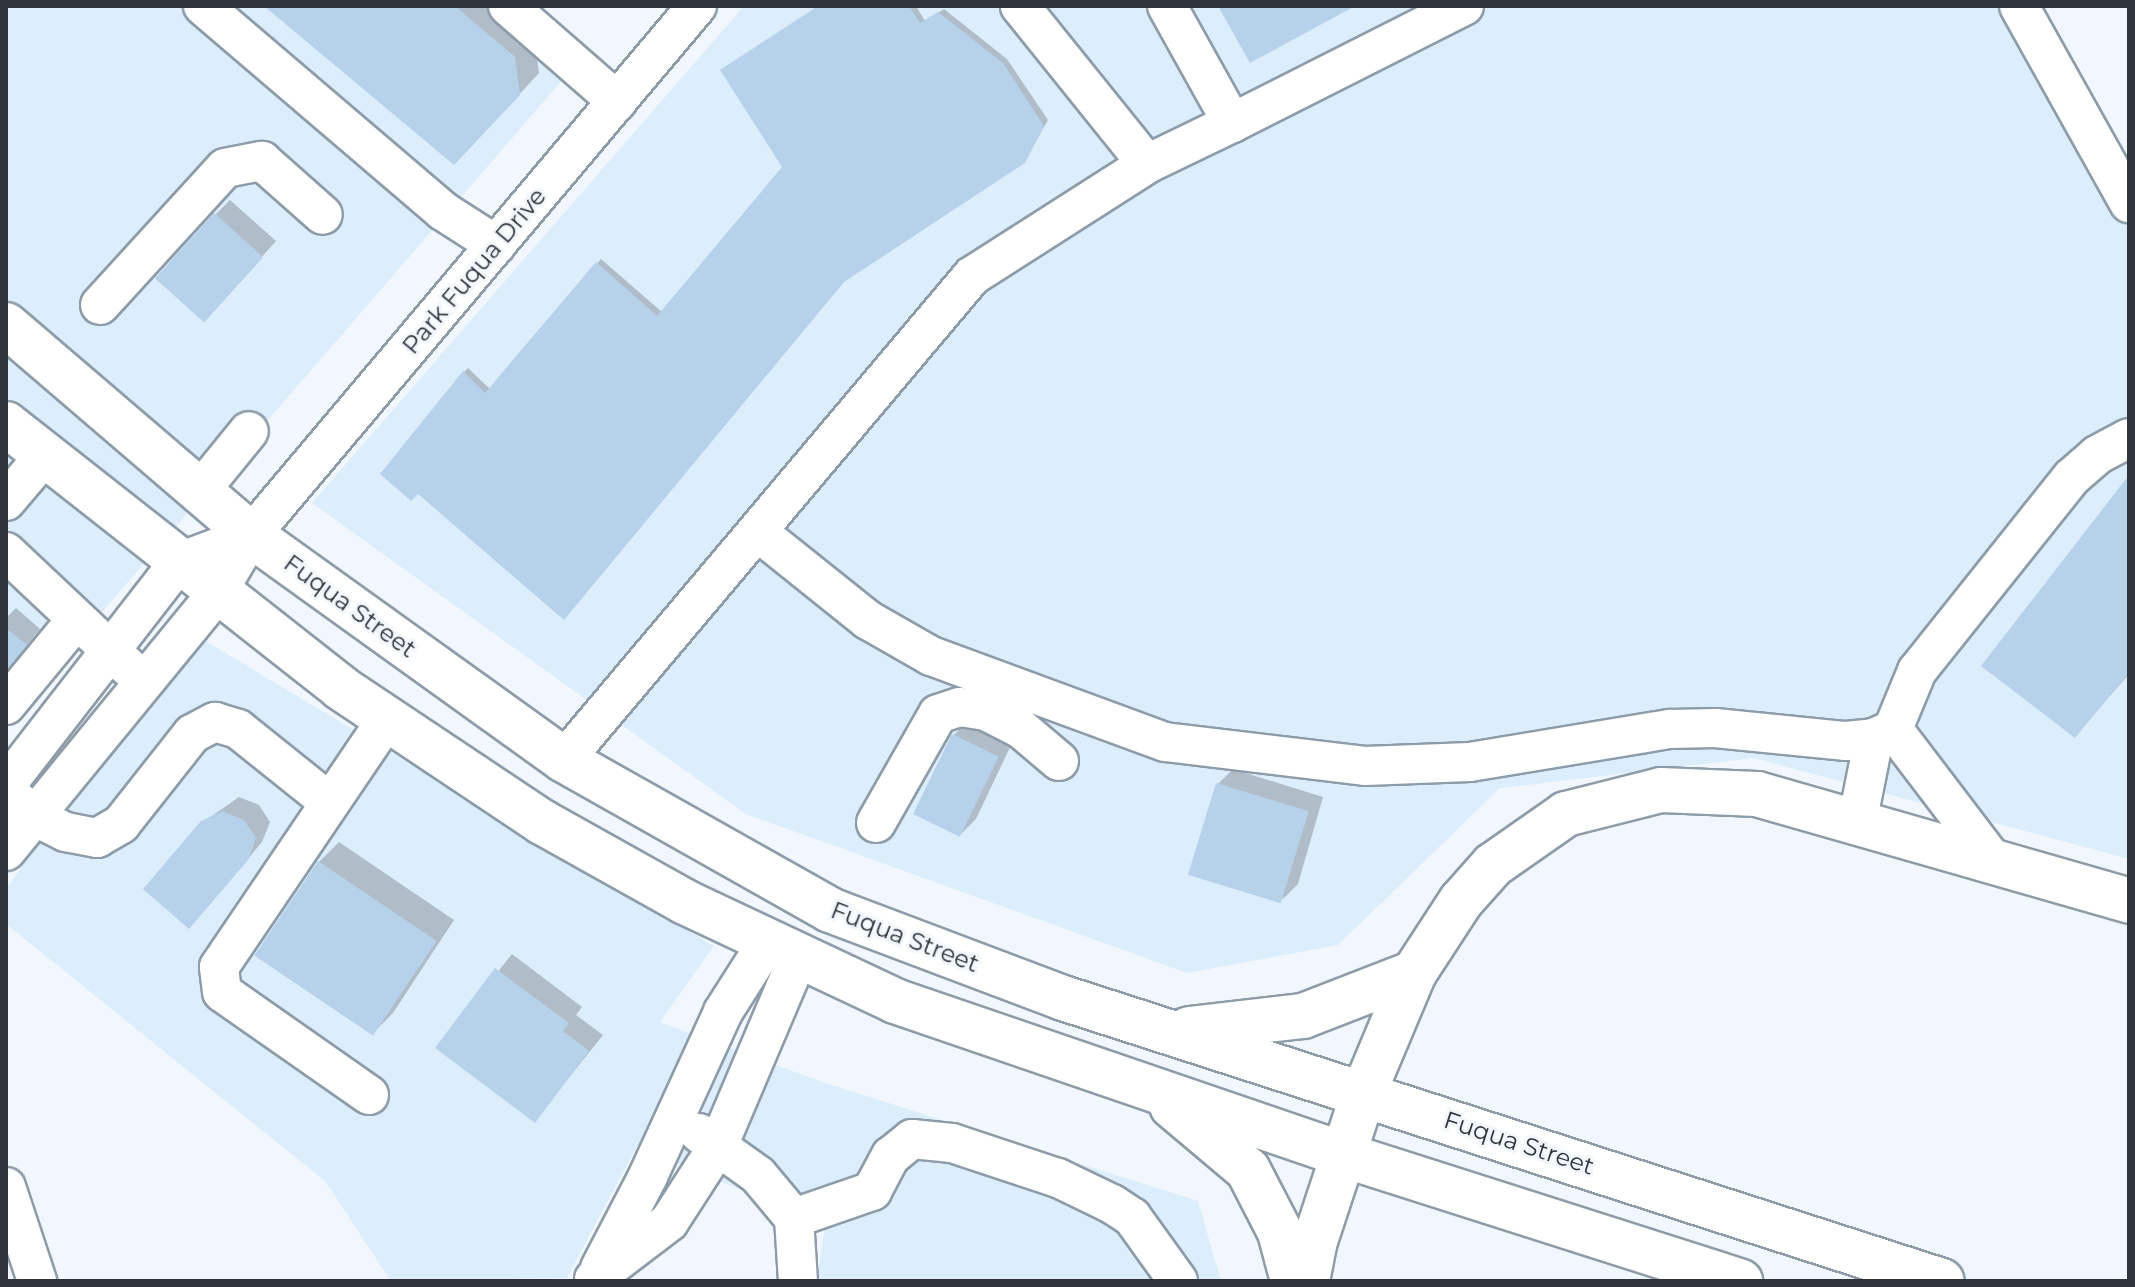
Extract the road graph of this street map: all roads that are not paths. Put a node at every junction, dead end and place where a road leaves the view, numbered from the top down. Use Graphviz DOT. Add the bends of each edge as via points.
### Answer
graph roads {
  1 [pos="203,6"];
  2 [pos="508,6"];
  3 [pos="697,6"];
  4 [pos="1020,6"];
  5 [pos="1167,6"];
  6 [pos="1464,6"];
  7 [pos="2019,6"];
  8 [pos="617,101"];
  9 [pos="1232,123"];
  10 [pos="1147,164"];
  11 [pos="2129,203"];
  12 [pos="323,215"];
  13 [pos="496,245"];
  14 [pos="100,305"];
  15 [pos="6,325"];
  16 [pos="6,424"];
  17 [pos="249,431"];
  18 [pos="2129,438"];
  19 [pos="45,455"];
  20 [pos="200,491"];
  21 [pos="6,501"];
  22 [pos="758,532"];
  23 [pos="251,535"];
  24 [pos="6,552"];
  25 [pos="179,562"];
  26 [pos="217,593"];
  27 [pos="76,620"];
  28 [pos="109,651"];
  29 [pos="146,683"];
  30 [pos="6,705"];
  31 [pos="387,719"];
  32 [pos="1884,734"];
  33 [pos="564,760"];
  34 [pos="1059,761"];
  35 [pos="6,788"];
  36 [pos="329,802"];
  37 [pos="34,816"];
  38 [pos="542,822"];
  39 [pos="876,823"];
  40 [pos="1857,823"];
  41 [pos="6,851"];
  42 [pos="1995,863"];
  43 [pos="793,889"];
  44 [pos="2129,901"];
  45 [pos="783,948"];
  46 [pos="1414,973"];
  47 [pos="1168,1031"];
  48 [pos="1152,1088"];
  49 [pos="1364,1092"];
  50 [pos="369,1095"];
  51 [pos="674,1116"];
  52 [pos="718,1146"];
  53 [pos="1344,1155"];
  54 [pos="6,1187"];
  55 [pos="794,1218"];
  56 [pos="593,1280"];
  57 [pos="37,1281"];
  58 [pos="798,1281"];
  59 [pos="1178,1281"];
  60 [pos="1293,1281"];
  61 [pos="1307,1281"];
  62 [pos="1740,1281"];
  63 [pos="1942,1281"];
  1 -- 13 [label="street" via="443,211"];
  2 -- 8 [label="street"];
  3 -- 8 [label="street, Park Fuqua Drive"];
  4 -- 10 [label="street"];
  5 -- 9 [label="street"];
  6 -- 9 [label="street"];
  7 -- 11 [label="street"];
  8 -- 13 [label="street, Park Fuqua Drive"];
  9 -- 10 [label="street"];
  10 -- 22 [label="street" via="972,276"];
  12 -- 14 [label="street" via="262,161 225,168"];
  13 -- 23 [label="street, Park Fuqua Drive"];
  15 -- 20 [label="main road, Fuqua Street"];
  16 -- 19 [label="main road"];
  17 -- 20 [label="street"];
  18 -- 32 [label="street" via="2097,455 2072,477 1917,671"];
  19 -- 21 [label="street"];
  19 -- 25 [label="main road"];
  20 -- 23 [label="main road, Fuqua Street"];
  22 -- 32 [label="street" via="868,620 931,656 1165,742 1365,766 1470,762 1670,729 1715,728 1846,741"];
  22 -- 33 [label="street"];
  23 -- 25 [label="street, Park Fuqua Drive"];
  23 -- 26 [label="street, Park Fuqua Drive"];
  23 -- 33 [label="main road, Fuqua Street"];
  24 -- 27 [label="street"];
  25 -- 26 [label="main road"];
  25 -- 28 [label="street"];
  26 -- 29 [label="street, Park Fuqua Drive"];
  26 -- 31 [label="main road"];
  27 -- 28 [label="street"];
  27 -- 30 [label="street"];
  28 -- 29 [label="street"];
  28 -- 35 [label="street"];
  29 -- 37 [label="street, Park Fuqua Drive"];
  31 -- 36 [label="street"];
  31 -- 38 [label="main road"];
  32 -- 40 [label="street"];
  32 -- 42 [label="street"];
  33 -- 38 [label="main road"];
  33 -- 43 [label="main road, Fuqua Street"];
  34 -- 39 [label="street" via="1020,728 986,711 960,707 938,714"];
  35 -- 37 [label="street"];
  36 -- 37 [label="street" via="238,729 215,722 192,734 121,824 97,838 66,832"];
  36 -- 50 [label="street" via="219,967 222,992"];
  37 -- 41 [label="street, Park Fuqua Drive"];
  38 -- 45 [label="main road" via="685,902"];
  40 -- 42 [label="main road"];
  40 -- 46 [label="main road" via="1757,794 1718,790 1661,790 1566,814 1493,865 1461,901"];
  42 -- 44 [label="main road"];
  43 -- 45 [label="main road"];
  43 -- 47 [label="main road, Fuqua Street" via="830,910 1021,983"];
  45 -- 48 [label="main road" via="895,1001"];
  45 -- 51 [label="street" via="723,1012"];
  45 -- 52 [label="street"];
  46 -- 47 [label="main road" via="1303,1016"];
  46 -- 49 [label="main road"];
  47 -- 49 [label="main road, Fuqua Street"];
  48 -- 53 [label="main road"];
  48 -- 60 [label="main road" via="1248,1170 1280,1232"];
  49 -- 53 [label="main road"];
  49 -- 63 [label="main road, Fuqua Street"];
  51 -- 52 [label="street"];
  51 -- 56 [label="street"];
  52 -- 55 [label="street" via="758,1175"];
  52 -- 56 [label="street" via="669,1222"];
  53 -- 61 [label="main road"];
  53 -- 62 [label="main road"];
  54 -- 57 [label="street"];
  55 -- 58 [label="street"];
  55 -- 59 [label="street" via="872,1191 891,1156 912,1139 952,1143 1058,1178 1112,1204 1132,1217"];
}
